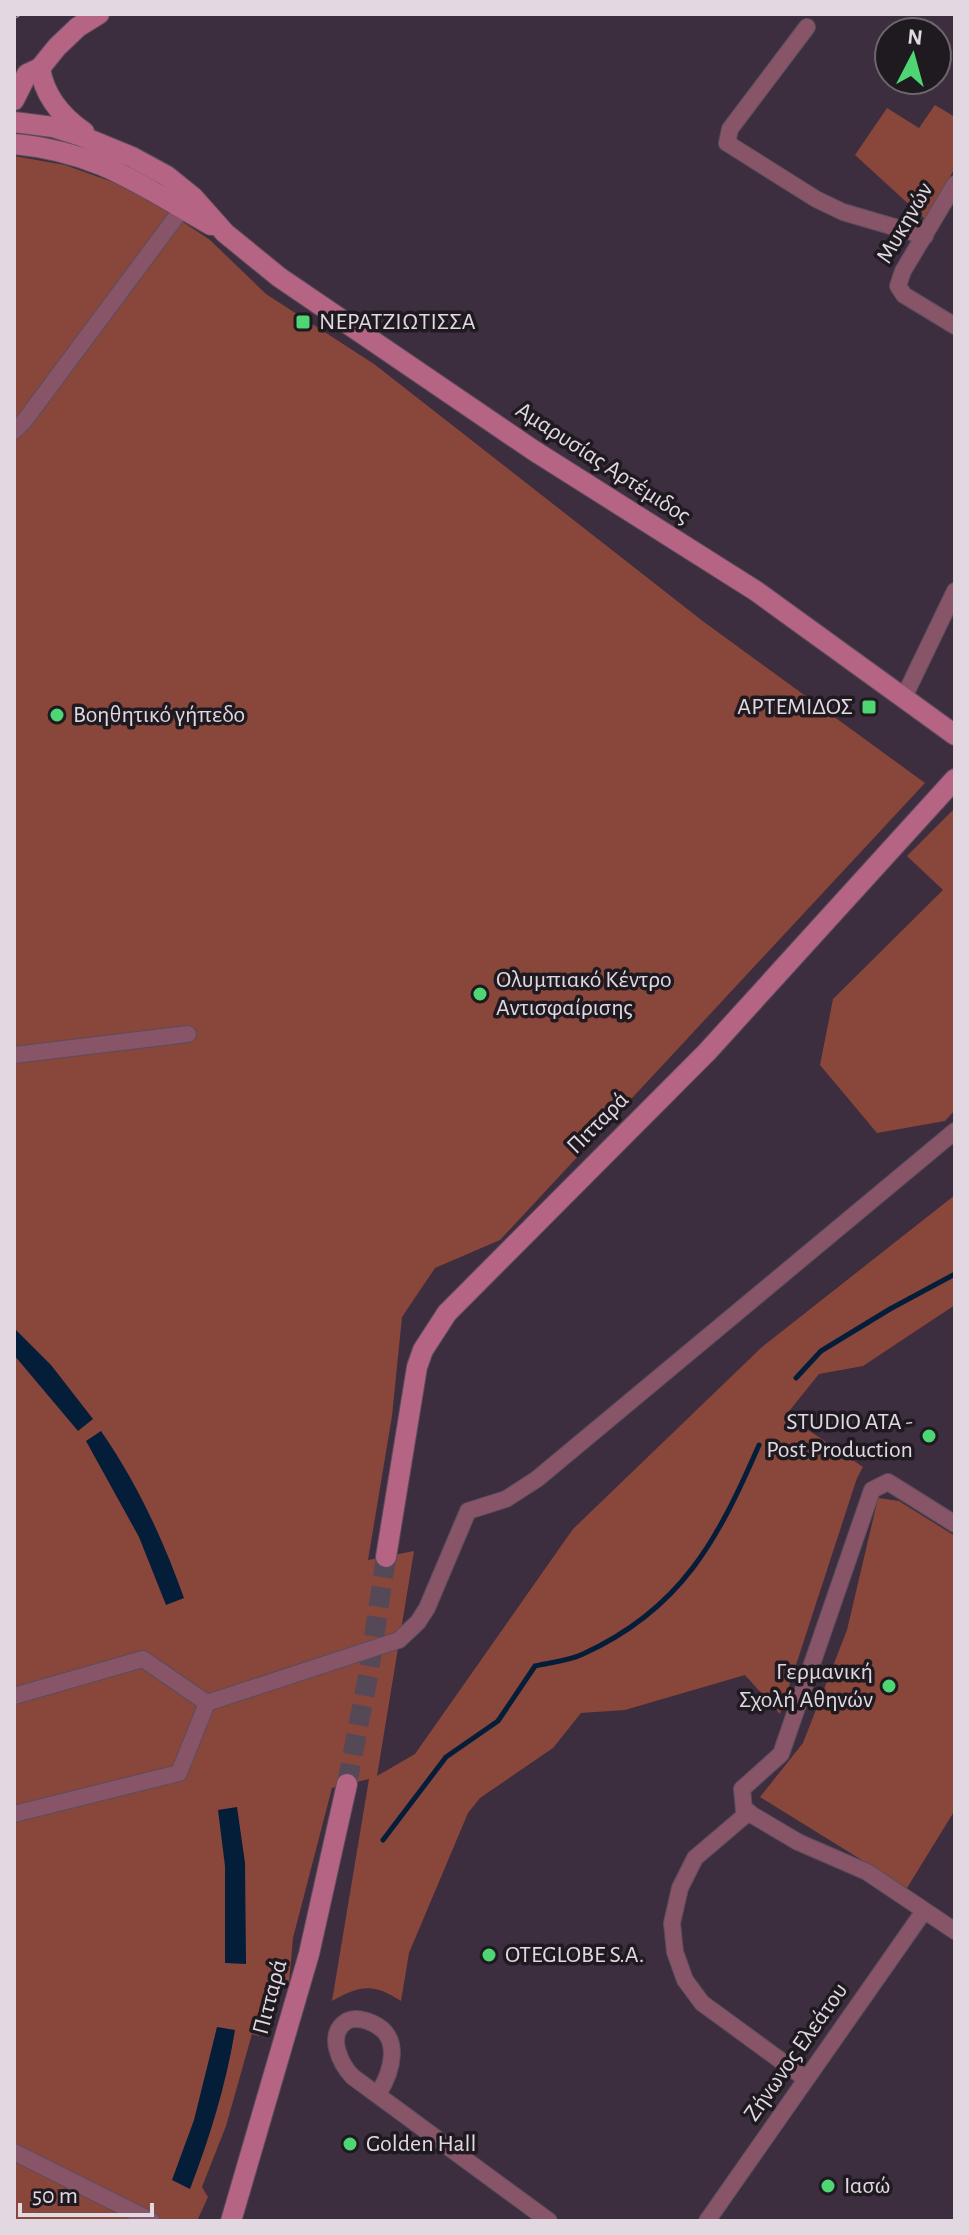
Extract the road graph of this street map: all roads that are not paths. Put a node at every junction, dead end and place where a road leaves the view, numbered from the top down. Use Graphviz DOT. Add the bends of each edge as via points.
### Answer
graph roads {
  1 [pos="99,14"];
  2 [pos="807,27"];
  3 [pos="40,68"];
  4 [pos="48,95"];
  5 [pos="14,100"];
  6 [pos="17,132"];
  7 [pos="101,143"];
  8 [pos="955,184"];
  9 [pos="182,209"];
  10 [pos="225,233"];
  11 [pos="925,236"];
  12 [pos="955,326"];
  13 [pos="14,431"];
  14 [pos="955,591"];
  15 [pos="904,697"];
  16 [pos="955,735"];
  17 [pos="955,779"];
  18 [pos="188,1034"];
  19 [pos="14,1055"];
  20 [pos="955,1131"];
  21 [pos="955,1524"];
  22 [pos="386,1557"];
  23 [pos="14,1696"];
  24 [pos="207,1703"];
  25 [pos="347,1784"];
  26 [pos="749,1812"];
  27 [pos="14,1814"];
  28 [pos="924,1911"];
  29 [pos="955,1931"];
  30 [pos="806,2079"];
  31 [pos="378,2094"];
  32 [pos="14,2152"];
  33 [pos="152,2221"];
  34 [pos="231,2221"];
  35 [pos="549,2221"];
  36 [pos="707,2221"];
  1 -- 3 [label="street" via="67,36"];
  2 -- 11 [label="street" via="730,129 727,143 843,212"];
  3 -- 4 [label="street"];
  3 -- 5 [label="street" via="27,74"];
  4 -- 6 [label="street"];
  4 -- 7 [label="street" via="68,120"];
  6 -- 7 [label="street" via="53,127"];
  6 -- 9 [label="street, Αμαρυσίας Αρτέμιδος" via="97,161"];
  7 -- 10 [label="street, Αμαρυσίας Αρτέμιδος" via="145,163 193,197"];
  8 -- 11 [label="street, Μυκηνών"];
  9 -- 10 [label="street, Αμαρυσίας Αρτέμιδος"];
  9 -- 13 [label="street"];
  10 -- 15 [label="street, Αμαρυσίας Αρτέμιδος" via="335,316 756,591"];
  11 -- 12 [label="street, Μυκηνών" via="898,286"];
  14 -- 15 [label="street"];
  15 -- 16 [label="street, Αμαρυσίας Αρτέμιδος"];
  17 -- 22 [label="street, Πιτταρά" via="707,1052 447,1313 417,1367"];
  18 -- 19 [label="street"];
  20 -- 24 [label="street" via="537,1479 506,1499 468,1511 427,1608 399,1640"];
  21 -- 26 [label="street" via="888,1482 872,1490 781,1754 742,1789 744,1810"];
  23 -- 24 [label="street" via="143,1659"];
  24 -- 27 [label="street" via="179,1773"];
  25 -- 34 [label="street, Πιτταρά" via="309,1954"];
  26 -- 28 [label="street" via="798,1842 867,1872"];
  26 -- 30 [label="street" via="695,1858 680,1888 672,1923 675,1952 685,1980 702,2003"];
  28 -- 29 [label="street"];
  28 -- 30 [label="street, Ζήνωνος Ελεάτου"];
  30 -- 36 [label="street, Ζήνωνος Ελεάτου"];
  31 -- 31 [label="street" via="390,2069 391,2042 379,2026 348,2021 337,2038 339,2057 353,2077"];
  31 -- 35 [label="street"];
  32 -- 33 [label="street"];
}
